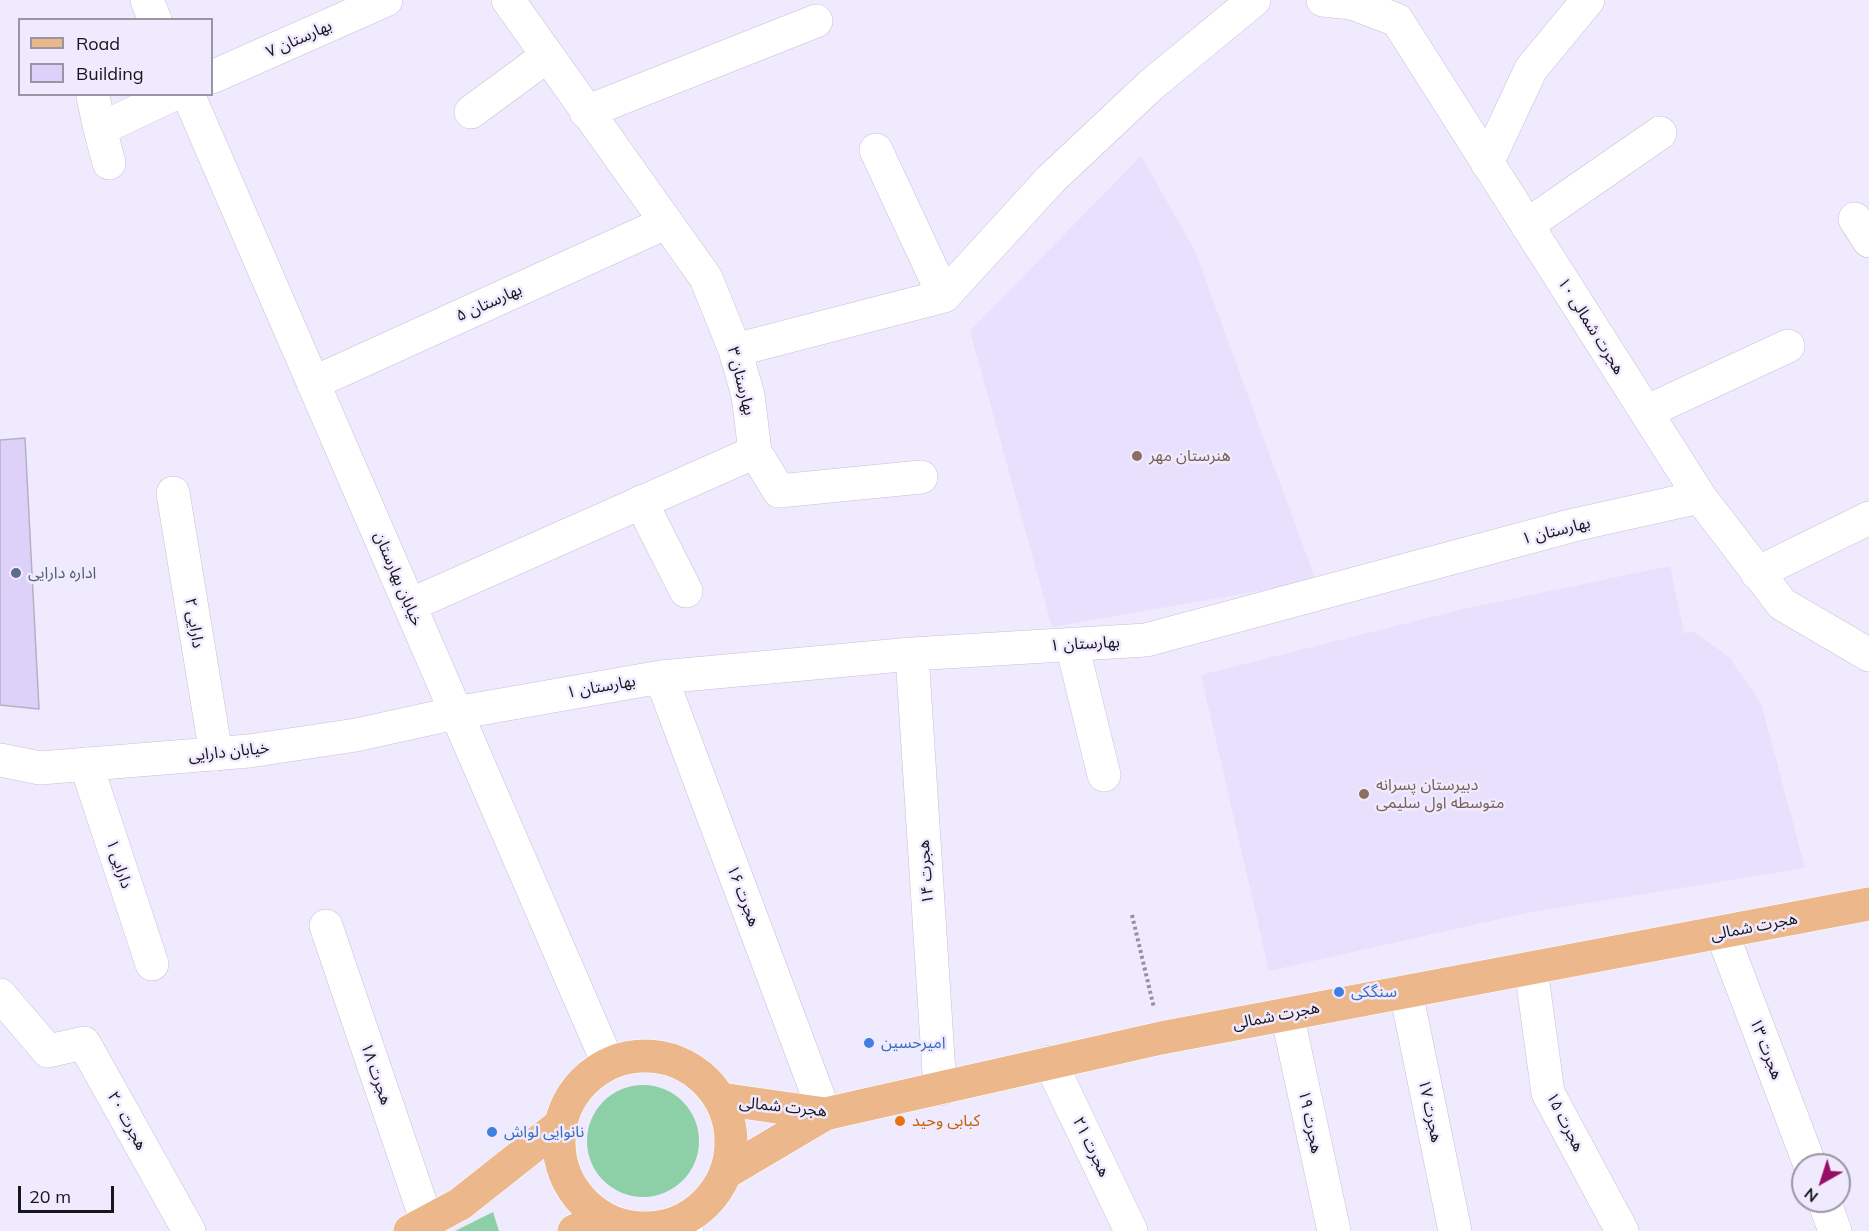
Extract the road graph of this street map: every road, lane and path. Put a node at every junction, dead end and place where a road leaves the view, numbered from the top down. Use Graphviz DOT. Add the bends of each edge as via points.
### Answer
graph roads {
  1 [pos="147,0"];
  2 [pos="386,0"];
  3 [pos="508,0"];
  4 [pos="1254,0"];
  5 [pos="1323,0"];
  6 [pos="1587,0"];
  7 [pos="155,18"];
  8 [pos="816,21"];
  9 [pos="547,56"];
  10 [pos="213,78"];
  11 [pos="170,96"];
  12 [pos="189,96"];
  13 [pos="93,97"];
  14 [pos="471,112"];
  15 [pos="586,112"];
  16 [pos="100,129"];
  17 [pos="1660,133"];
  18 [pos="876,150"];
  19 [pos="109,163"];
  20 [pos="1487,163"];
  21 [pos="665,223"];
  22 [pos="1527,225"];
  23 [pos="944,296"];
  24 [pos="1788,346"];
  25 [pos="735,350"];
  26 [pos="313,383"];
  27 [pos="1646,412"];
  28 [pos="755,452"];
  29 [pos="921,477"];
  30 [pos="173,493"];
  31 [pos="1700,497"];
  32 [pos="642,502"];
  33 [pos="1869,518"];
  34 [pos="1756,573"];
  35 [pos="686,591"];
  36 [pos="410,605"];
  37 [pos="1072,645"];
  38 [pos="912,654"];
  39 [pos="1869,655"];
  40 [pos="661,677"];
  41 [pos="456,713"];
  42 [pos="216,754"];
  43 [pos="0,760"];
  44 [pos="86,764"];
  45 [pos="1104,775"];
  46 [pos="1869,904"];
  47 [pos="1132,915"];
  48 [pos="326,926"];
  49 [pos="1722,933"];
  50 [pos="152,964"];
  51 [pos="1531,969"];
  52 [pos="1406,992"];
  53 [pos="0,995"];
  54 [pos="1287,1014"];
  55 [pos="1161,1038"];
  56 [pos="1050,1062"];
  57 [pos="608,1063"];
  58 [pos="940,1089"];
  59 [pos="721,1099"];
  60 [pos="825,1114"];
  61 [pos="560,1125"];
  62 [pos="1805,1153"];
  63 [pos="727,1172"];
  64 [pos="1829,1213"];
  65 [pos="603,1218"];
  66 [pos="418,1226"];
  67 [pos="684,1226"];
  68 [pos="189,1231"];
  69 [pos="574,1231"];
  70 [pos="1131,1231"];
  71 [pos="1334,1231"];
  72 [pos="1455,1231"];
  73 [pos="1622,1231"];
  74 [pos="1836,1231"];
  1 -- 7 [label="street"];
  2 -- 10 [label="street, بهارستان ۷"];
  3 -- 9 [label="street, بهارستان ۳"];
  4 -- 23 [label="street" via="1152,85 1051,179"];
  5 -- 20 [label="street, هجرت شمالی ۱۰" via="1352,3 1397,20"];
  6 -- 20 [label="street" via="1531,69"];
  8 -- 15 [label="street"];
  9 -- 14 [label="street"];
  9 -- 15 [label="street, بهارستان ۳"];
  11 -- 16 [label="street"];
  12 -- 26 [label="street, خیابان بهارستان"];
  13 -- 16 [label="street"];
  15 -- 21 [label="street, بهارستان ۳"];
  16 -- 19 [label="street"];
  17 -- 22 [label="street"];
  18 -- 23 [label="street"];
  20 -- 22 [label="street, هجرت شمالی ۱۰"];
  21 -- 25 [label="street, بهارستان ۳" via="706,278"];
  21 -- 26 [label="street, بهارستان ۵"];
  22 -- 27 [label="street, هجرت شمالی ۱۰"];
  23 -- 25 [label="street"];
  24 -- 27 [label="street"];
  25 -- 28 [label="street, بهارستان ۳" via="748,395"];
  26 -- 36 [label="street, خیابان بهارستان"];
  27 -- 31 [label="street, هجرت شمالی ۱۰"];
  28 -- 29 [label="street" via="779,491"];
  28 -- 32 [label="street"];
  30 -- 42 [label="street, دارایی ۲"];
  31 -- 34 [label="street, هجرت شمالی ۱۰"];
  31 -- 37 [label="street, بهارستان ۱" via="1574,525 1146,640"];
  32 -- 35 [label="street"];
  32 -- 36 [label="street"];
  33 -- 34 [label="street"];
  34 -- 39 [label="street, هجرت شمالی ۱۰" via="1782,604"];
  36 -- 41 [label="street, خیابان بهارستان"];
  37 -- 38 [label="street, بهارستان ۱"];
  37 -- 45 [label="street"];
  38 -- 40 [label="street, بهارستان ۱"];
  38 -- 58 [label="street, هجرت ۱۴"];
  40 -- 41 [label="street, بهارستان ۱"];
  40 -- 60 [label="street, هجرت ۱۶"];
  41 -- 42 [label="street, خیابان دارایی" via="356,735"];
  41 -- 57 [label="street, خیابان بهارستان"];
  42 -- 44 [label="street, خیابان دارایی"];
  43 -- 44 [label="street, خیابان دارایی" via="40,768"];
  44 -- 50 [label="street, دارایی ۱"];
  46 -- 49 [label="main road, هجرت شمالی"];
  47 -- 55 [label="path"];
  48 -- 66 [label="street, هجرت ۱۸"];
  49 -- 51 [label="main road, هجرت شمالی"];
  49 -- 62 [label="street, هجرت ۱۳"];
  51 -- 52 [label="main road, هجرت شمالی"];
  51 -- 73 [label="street, هجرت ۱۵" via="1548,1093"];
  52 -- 54 [label="main road, هجرت شمالی"];
  52 -- 72 [label="street, هجرت ۱۷"];
  53 -- 68 [label="street, هجرت ۲۰" via="48,1051 84,1043"];
  54 -- 55 [label="main road, هجرت شمالی"];
  54 -- 71 [label="street, هجرت ۱۹"];
  55 -- 56 [label="main road, هجرت شمالی"];
  56 -- 58 [label="main road, هجرت شمالی"];
  56 -- 70 [label="street, هجرت ۲۱"];
  57 -- 59 [label="main road" via="633,1055 659,1056 684,1064 705,1079"];
  57 -- 61 [label="main road" via="585,1078 569,1100"];
  58 -- 60 [label="main road, هجرت شمالی"];
  59 -- 60 [label="main road, هجرت شمالی"];
  59 -- 63 [label="main road" via="732,1135"];
  60 -- 63 [label="main road"];
  61 -- 65 [label="main road" via="559,1152 566,1178 582,1201"];
  61 -- 66 [label="main road" via="460,1204"];
  63 -- 67 [label="main road" via="716,1192"];
  64 -- 74 [label="street"];
  65 -- 67 [label="main road" via="628,1227"];
  65 -- 69 [label="main road"];
}
